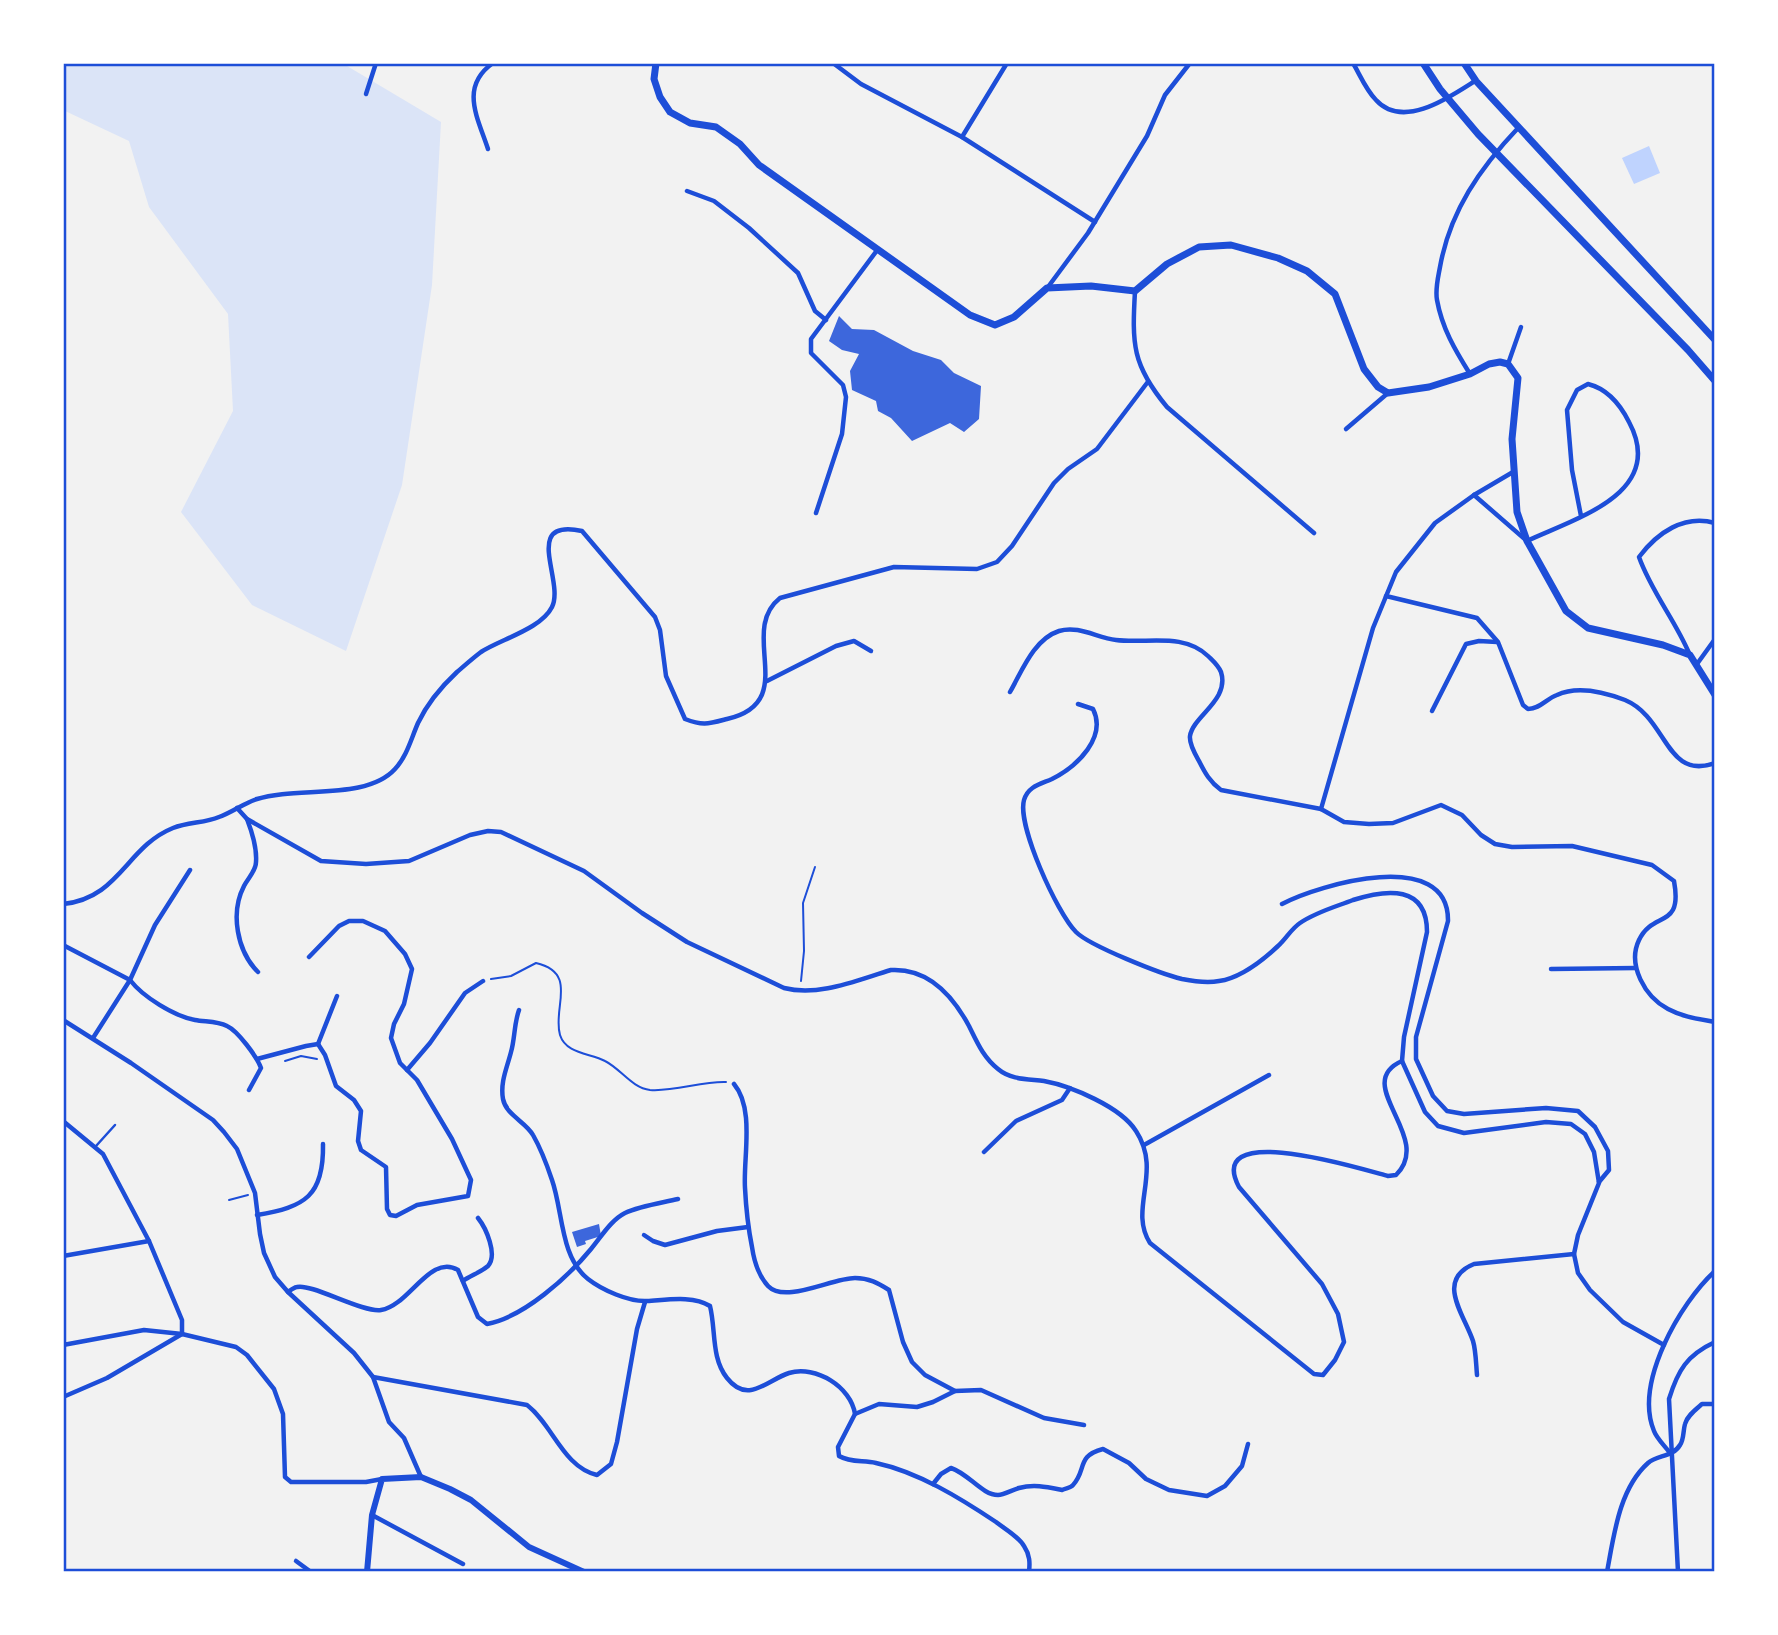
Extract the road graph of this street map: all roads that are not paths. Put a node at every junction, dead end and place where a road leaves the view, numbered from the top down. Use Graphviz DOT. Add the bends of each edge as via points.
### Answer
graph roads {
  1 [pos="376,63"];
  2 [pos="493,63"];
  3 [pos="656,63"];
  4 [pos="833,63"];
  5 [pos="1007,63"];
  6 [pos="1190,63"];
  7 [pos="1353,63"];
  8 [pos="1423,63"];
  9 [pos="1464,63"];
  10 [pos="1476,81"];
  11 [pos="366,94"];
  12 [pos="1448,99"];
  13 [pos="1519,127"];
  14 [pos="962,137"];
  15 [pos="488,149"];
  16 [pos="1495,152"];
  17 [pos="687,191"];
  18 [pos="1095,222"];
  19 [pos="878,249"];
  20 [pos="1047,288"];
  21 [pos="1135,291"];
  22 [pos="826,320"];
  23 [pos="1521,327"];
  24 [pos="1715,340"];
  25 [pos="1508,364"];
  26 [pos="1470,374"];
  27 [pos="1715,381"];
  28 [pos="1147,383"];
  29 [pos="1388,393"];
  30 [pos="1346,429"];
  31 [pos="1513,472"];
  32 [pos="1474,495"];
  33 [pos="816,513"];
  34 [pos="1581,516"];
  35 [pos="1715,523"];
  36 [pos="1314,533"];
  37 [pos="1527,541"];
  38 [pos="1386,596"];
  39 [pos="1715,639"];
  40 [pos="1498,642"];
  41 [pos="871,652"];
  42 [pos="1690,655"];
  43 [pos="1697,664"];
  44 [pos="767,681"];
  45 [pos="1010,692"];
  46 [pos="1715,695"];
  47 [pos="1078,704"];
  48 [pos="1432,711"];
  49 [pos="1715,763"];
  50 [pos="237,808"];
  51 [pos="1321,809"];
  52 [pos="247,819"];
  53 [pos="190,870"];
  54 [pos="63,904"];
  55 [pos="1282,904"];
  56 [pos="63,945"];
  57 [pos="309,957"];
  58 [pos="1636,968"];
  59 [pos="1551,969"];
  60 [pos="258,972"];
  61 [pos="130,980"];
  62 [pos="483,981"];
  63 [pos="337,996"];
  64 [pos="519,1010"];
  65 [pos="63,1020"];
  66 [pos="1715,1022"];
  67 [pos="93,1038"];
  68 [pos="318,1044"];
  69 [pos="1402,1061"];
  70 [pos="258,1062"];
  71 [pos="407,1070"];
  72 [pos="1269,1075"];
  73 [pos="734,1084"];
  74 [pos="1070,1088"];
  75 [pos="249,1090"];
  76 [pos="63,1121"];
  77 [pos="115,1125"];
  78 [pos="323,1144"];
  79 [pos="1144,1145"];
  80 [pos="94,1148"];
  81 [pos="984,1152"];
  82 [pos="1599,1182"];
  83 [pos="678,1199"];
  84 [pos="257,1215"];
  85 [pos="478,1218"];
  86 [pos="748,1227"];
  87 [pos="644,1235"];
  88 [pos="149,1241"];
  89 [pos="1574,1254"];
  90 [pos="63,1256"];
  91 [pos="576,1267"];
  92 [pos="1715,1271"];
  93 [pos="463,1281"];
  94 [pos="288,1293"];
  95 [pos="645,1302"];
  96 [pos="183,1334"];
  97 [pos="1715,1342"];
  98 [pos="63,1345"];
  99 [pos="1664,1345"];
  100 [pos="1477,1375"];
  101 [pos="373,1377"];
  102 [pos="955,1391"];
  103 [pos="63,1397"];
  104 [pos="1715,1404"];
  105 [pos="855,1414"];
  106 [pos="1084,1425"];
  107 [pos="1248,1444"];
  108 [pos="1671,1454"];
  109 [pos="421,1477"];
  110 [pos="382,1479"];
  111 [pos="933,1484"];
  112 [pos="372,1515"];
  113 [pos="296,1561"];
  114 [pos="463,1564"];
  115 [pos="312,1572"];
  116 [pos="367,1572"];
  117 [pos="584,1572"];
  118 [pos="1029,1572"];
  119 [pos="1607,1572"];
  120 [pos="1678,1572"];
  1 -- 11 [label="street"];
  2 -- 15 [label="street" via="472,96"];
  3 -- 19 [label="main road" via="654,79 670,112 716,127 759,164"];
  4 -- 14 [label="street" via="860,84"];
  5 -- 14 [label="street"];
  6 -- 18 [label="street" via="1165,95 1147,136"];
  7 -- 12 [label="street" via="1373,98 1394,111 1414,111"];
  8 -- 12 [label="main road"];
  9 -- 10 [label="main road"];
  10 -- 12 [label="street"];
  10 -- 13 [label="main road"];
  12 -- 16 [label="main road"];
  13 -- 16 [label="street"];
  13 -- 24 [label="main road"];
  14 -- 18 [label="street"];
  16 -- 26 [label="street" via="1456,213 1436,291 1448,339"];
  16 -- 27 [label="main road"];
  17 -- 22 [label="street" via="714,201 798,273 815,311"];
  18 -- 20 [label="street"];
  19 -- 20 [label="main road" via="970,315 995,325 1014,317"];
  19 -- 22 [label="street"];
  20 -- 21 [label="main road"];
  21 -- 28 [label="street" via="1133,324"];
  21 -- 29 [label="main road" via="1167,264 1199,247 1231,245 1278,258 1307,271 1335,294 1364,369"];
  22 -- 33 [label="street" via="811,339 811,353 843,385 846,397 842,434"];
  23 -- 25 [label="street"];
  25 -- 26 [label="main road" via="1489,364"];
  25 -- 31 [label="main road" via="1518,378"];
  26 -- 29 [label="main road"];
  28 -- 36 [label="street" via="1167,407"];
  28 -- 44 [label="street" via="1097,449 1054,483 1013,547 997,562 977,569 894,567 772,604 762,634"];
  29 -- 30 [label="street"];
  31 -- 32 [label="street"];
  31 -- 37 [label="main road" via="1517,512"];
  32 -- 37 [label="street"];
  32 -- 38 [label="street" via="1435,523 1396,572"];
  34 -- 34 [label="street" via="1623,490 1639,460 1637,436 1621,407 1602,387 1588,384 1577,390 1567,410"];
  34 -- 37 [label="street"];
  35 -- 42 [label="street" via="1702,519 1674,525 1639,557"];
  37 -- 42 [label="main road" via="1566,611 1588,628"];
  38 -- 40 [label="street" via="1477,618"];
  38 -- 51 [label="street"];
  39 -- 43 [label="street"];
  40 -- 48 [label="street" via="1466,644"];
  40 -- 49 [label="street" via="1528,709 1557,694 1598,691 1641,709 1681,762 1690,767"];
  41 -- 44 [label="street" via="854,641 836,646"];
  42 -- 43 [label="main road"];
  43 -- 46 [label="main road"];
  44 -- 50 [label="street" via="756,704 736,717 702,726 685,719 666,676 660,630 647,607 582,531 568,528 556,531 549,540 555,596 551,608 455,674 425,710 393,771 378,782 357,788 300,792 258,799"];
  45 -- 51 [label="street" via="1038,646 1058,631 1076,629 1116,640 1175,640 1191,645 1217,665 1223,684 1190,734 1210,781 1221,790"];
  47 -- 69 [label="street" via="1093,709 1098,719 1093,742 1061,774 1030,789 1024,801 1032,851 1076,932 1184,979 1220,981 1245,971 1312,915 1369,895 1403,893 1423,908 1427,932"];
  50 -- 52 [label="street"];
  50 -- 54 [label="street" via="219,818 161,834 102,892"];
  51 -- 58 [label="street" via="1344,822 1393,823 1441,805 1462,815 1495,845 1572,846 1652,865 1674,881 1677,899 1674,910 1639,939"];
  52 -- 60 [label="street" via="256,861 240,896 238,937"];
  52 -- 74 [label="street" via="321,861 366,864 409,861 470,835 501,832 584,871 687,942 784,988 799,992 832,987 891,970 925,977 947,994 983,1054 1000,1071 1017,1079"];
  53 -- 61 [label="street" via="155,925"];
  55 -- 82 [label="street" via="1304,892 1388,877 1420,880 1435,887 1444,897 1448,921 1416,1037 1416,1059 1433,1096 1447,1111 1464,1114 1578,1111 1595,1127 1608,1151 1609,1170"];
  56 -- 61 [label="street"];
  57 -- 71 [label="street" via="339,926 363,920 385,931 405,954 412,969 391,1038"];
  58 -- 59 [label="street"];
  58 -- 66 [label="street" via="1642,983 1665,1009"];
  61 -- 67 [label="street"];
  61 -- 70 [label="street" via="170,1010 233,1029"];
  62 -- 71 [label="street" via="465,993"];
  63 -- 68 [label="street"];
  64 -- 91 [label="street" via="504,1077 504,1103 533,1134 553,1182"];
  65 -- 67 [label="street"];
  67 -- 84 [label="street" via="225,1132 256,1193"];
  68 -- 70 [label="street"];
  68 -- 71 [label="street" via="336,1086 361,1111 358,1141 361,1150 386,1167 387,1209 396,1216 417,1205 468,1196 471,1180 452,1139"];
  69 -- 79 [label="street" via="1390,1066 1383,1077 1383,1089 1404,1132 1406,1159 1396,1175 1280,1151 1242,1156 1235,1164 1233,1176 1239,1187 1322,1284 1338,1314 1344,1342 1323,1375 1298,1363 1150,1243 1143,1233 1142,1217 1148,1162"];
  69 -- 82 [label="street" via="1425,1112 1438,1126 1464,1133 1546,1122 1571,1124 1585,1134 1594,1152"];
  70 -- 75 [label="street" via="259,1075"];
  72 -- 79 [label="street"];
  73 -- 86 [label="street" via="747,1121"];
  74 -- 79 [label="street" via="1122,1115"];
  74 -- 81 [label="street" via="1062,1100 1016,1121"];
  76 -- 80 [label="street"];
  77 -- 80 [label="lane"];
  78 -- 84 [label="street" via="323,1169 315,1189 285,1211"];
  80 -- 88 [label="street" via="118,1179"];
  82 -- 89 [label="street"];
  83 -- 91 [label="street" via="625,1213"];
  84 -- 94 [label="street" via="264,1254"];
  85 -- 93 [label="street" via="488,1233 491,1260"];
  86 -- 87 [label="street" via="664,1245"];
  86 -- 102 [label="street" via="761,1277 771,1289 786,1294 854,1278 875,1280 889,1290 912,1362 925,1375"];
  88 -- 90 [label="street"];
  88 -- 96 [label="street" via="182,1320"];
  89 -- 99 [label="street" via="1578,1273 1590,1290 1623,1322"];
  89 -- 100 [label="street" via="1463,1268 1455,1278 1453,1292 1474,1343"];
  91 -- 93 [label="street" via="540,1298 487,1324 478,1317"];
  91 -- 95 [label="street" via="617,1294"];
  92 -- 99 [label="street" via="1675,1320"];
  93 -- 94 [label="street" via="452,1266 438,1268 397,1304 380,1311 306,1287"];
  94 -- 101 [label="street" via="354,1353"];
  95 -- 101 [label="street" via="611,1464 597,1475 583,1471 527,1405"];
  95 -- 105 [label="street" via="701,1300 710,1306 716,1357 728,1380 745,1391 758,1390 791,1372 821,1374 849,1396"];
  96 -- 98 [label="street" via="144,1330"];
  96 -- 103 [label="street" via="107,1378"];
  96 -- 110 [label="street" via="236,1347 274,1389 283,1414 285,1477 290,1482"];
  97 -- 108 [label="street" via="1698,1350 1675,1379 1669,1399"];
  99 -- 108 [label="street" via="1650,1391 1649,1412 1654,1433"];
  101 -- 109 [label="street" via="389,1422 404,1438"];
  102 -- 105 [label="street" via="917,1407 879,1404"];
  102 -- 106 [label="street" via="981,1390 1044,1418"];
  104 -- 108 [label="street" via="1702,1404 1691,1414 1681,1444"];
  105 -- 111 [label="street" via="838,1447 839,1456 875,1463"];
  107 -- 111 [label="street" via="1242,1466 1226,1486 1207,1496 1169,1490 1103,1449 1091,1452 1073,1485 1062,1490 1042,1485 998,1495 984,1492 963,1472 951,1468"];
  108 -- 119 [label="street" via="1651,1460 1633,1478"];
  108 -- 120 [label="street"];
  109 -- 110 [label="street"];
  109 -- 117 [label="street" via="471,1500 529,1548"];
  110 -- 112 [label="street"];
  111 -- 118 [label="street" via="1024,1545"];
  112 -- 114 [label="street"];
  112 -- 116 [label="street"];
  113 -- 115 [label="street"];
}
